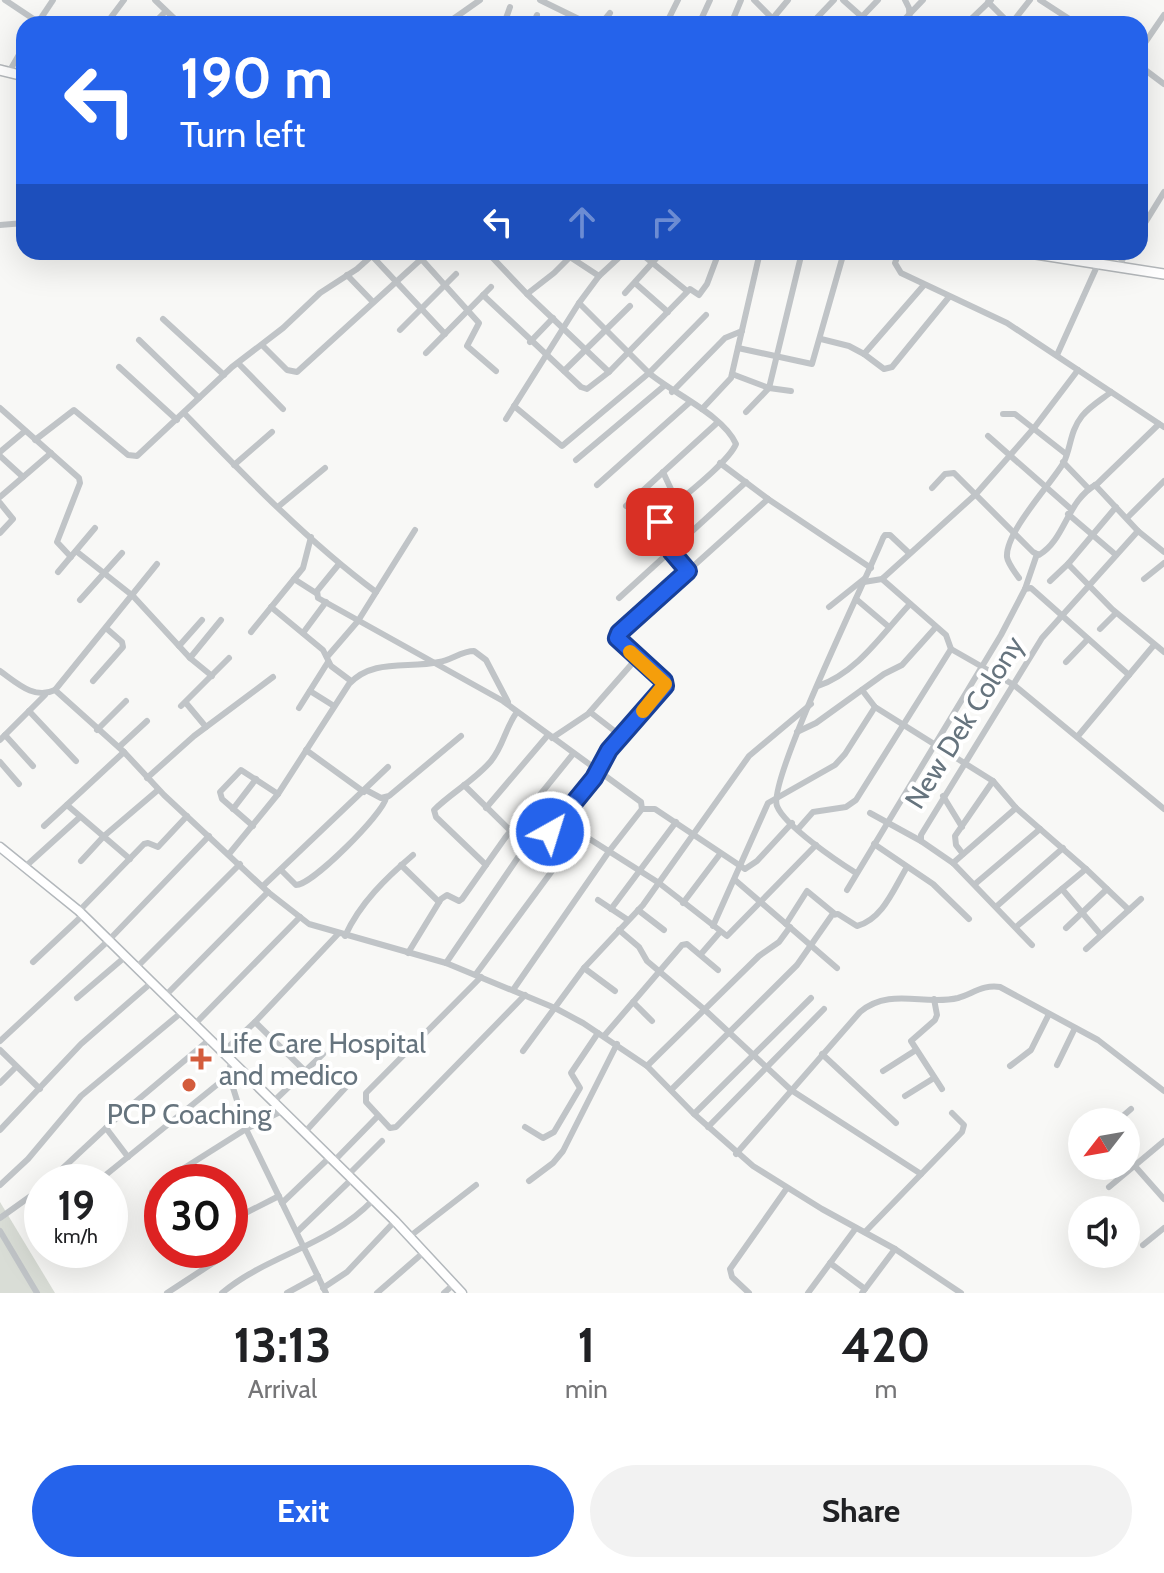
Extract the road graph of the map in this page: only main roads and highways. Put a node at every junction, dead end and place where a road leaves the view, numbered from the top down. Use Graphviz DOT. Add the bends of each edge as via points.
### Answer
graph roads {
  1 [pos="1078,260"];
  2 [pos="1163,272"];
  1 -- 2 [label="main road"];
}
